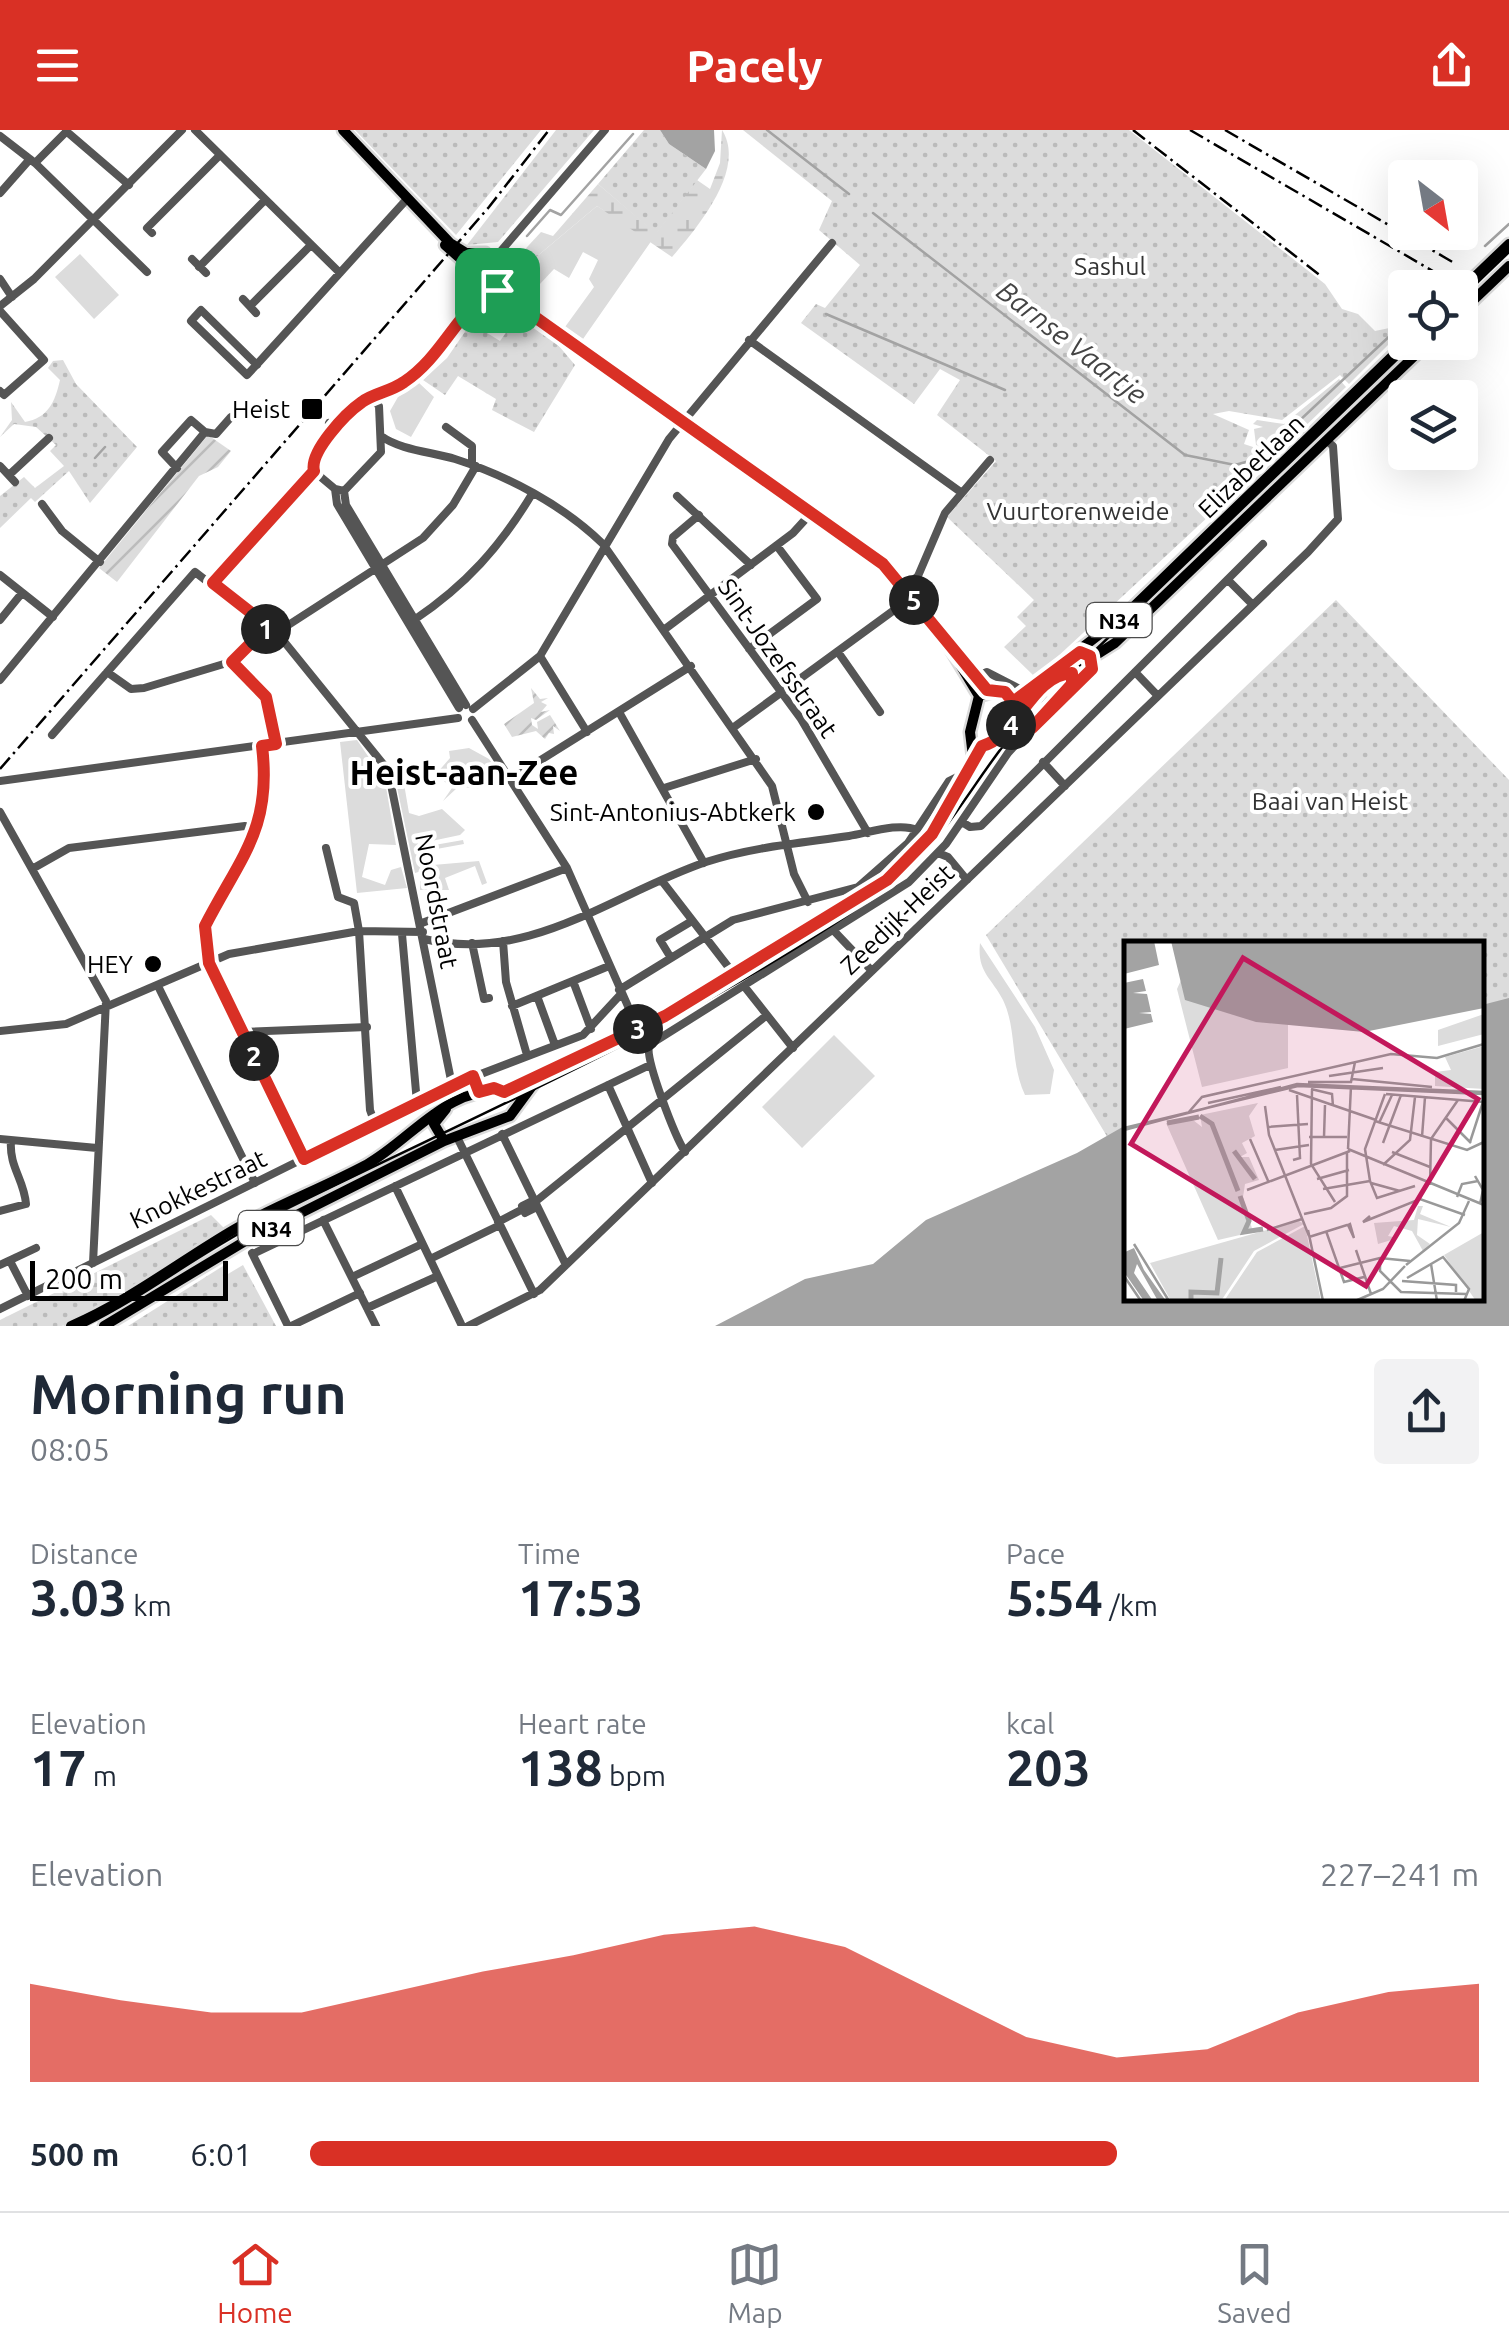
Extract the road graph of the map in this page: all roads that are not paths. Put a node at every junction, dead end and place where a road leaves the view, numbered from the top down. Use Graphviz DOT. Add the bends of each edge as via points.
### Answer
graph roads {
  1 [pos="182,130"];
  2 [pos="194,130"];
  3 [pos="343,130"];
  4 [pos="605,130"];
  5 [pos="67,131"];
  6 [pos="0,137"];
  7 [pos="220,155"];
  8 [pos="32,161"];
  9 [pos="129,184"];
  10 [pos="0,193"];
  11 [pos="265,200"];
  12 [pos="409,201"];
  13 [pos="94,220"];
  14 [pos="146,228"];
  15 [pos="832,242"];
  16 [pos="1509,244"];
  17 [pos="311,245"];
  18 [pos="486,257"];
  19 [pos="199,266"];
  20 [pos="1509,266"];
  21 [pos="148,272"];
  22 [pos="340,273"];
  23 [pos="1478,274"];
  24 [pos="0,279"];
  25 [pos="497,290"];
  26 [pos="1478,296"];
  27 [pos="12,297"];
  28 [pos="250,306"];
  29 [pos="0,311"];
  30 [pos="750,340"];
  31 [pos="1389,360"];
  32 [pos="1410,360"];
  33 [pos="257,365"];
  34 [pos="0,391"];
  35 [pos="384,395"];
  36 [pos="371,398"];
  37 [pos="379,406"];
  38 [pos="231,417"];
  39 [pos="682,421"];
  40 [pos="446,428"];
  41 [pos="205,432"];
  42 [pos="382,436"];
  43 [pos="48,438"];
  44 [pos="1327,441"];
  45 [pos="394,445"];
  46 [pos="381,452"];
  47 [pos="990,460"];
  48 [pos="474,465"];
  49 [pos="0,466"];
  50 [pos="178,468"];
  51 [pos="314,471"];
  52 [pos="340,490"];
  53 [pos="962,493"];
  54 [pos="532,494"];
  55 [pos="678,496"];
  56 [pos="42,504"];
  57 [pos="813,511"];
  58 [pos="699,515"];
  59 [pos="604,544"];
  60 [pos="1264,544"];
  61 [pos="777,546"];
  62 [pos="100,562"];
  63 [pos="751,565"];
  64 [pos="380,568"];
  65 [pos="0,576"];
  66 [pos="1229,581"];
  67 [pos="213,583"];
  68 [pos="22,592"];
  69 [pos="909,592"];
  70 [pos="710,594"];
  71 [pos="1252,605"];
  72 [pos="54,617"];
  73 [pos="0,620"];
  74 [pos="412,622"];
  75 [pos="268,626"];
  76 [pos="665,629"];
  77 [pos="276,633"];
  78 [pos="749,649"];
  79 [pos="838,652"];
  80 [pos="1080,652"];
  81 [pos="955,653"];
  82 [pos="540,656"];
  83 [pos="1092,659"];
  84 [pos="232,662"];
  85 [pos="691,666"];
  86 [pos="108,672"];
  87 [pos="1068,672"];
  88 [pos="1135,672"];
  89 [pos="977,676"];
  90 [pos="0,680"];
  91 [pos="1018,688"];
  92 [pos="782,693"];
  93 [pos="983,693"];
  94 [pos="1158,696"];
  95 [pos="1013,702"];
  96 [pos="464,710"];
  97 [pos="619,712"];
  98 [pos="880,712"];
  99 [pos="472,720"];
  100 [pos="734,727"];
  101 [pos="1032,728"];
  102 [pos="587,732"];
  103 [pos="970,732"];
  104 [pos="1006,732"];
  105 [pos="362,734"];
  106 [pos="52,735"];
  107 [pos="276,744"];
  108 [pos="984,744"];
  109 [pos="262,746"];
  110 [pos="974,757"];
  111 [pos="756,758"];
  112 [pos="1043,762"];
  113 [pos="967,772"];
  114 [pos="512,778"];
  115 [pos="0,781"];
  116 [pos="1065,786"];
  117 [pos="664,788"];
  118 [pos="0,812"];
  119 [pos="962,822"];
  120 [pos="916,830"];
  121 [pos="257,831"];
  122 [pos="868,832"];
  123 [pos="788,845"];
  124 [pos="326,848"];
  125 [pos="938,854"];
  126 [pos="704,863"];
  127 [pos="567,868"];
  128 [pos="32,869"];
  129 [pos="967,880"];
  130 [pos="662,881"];
  131 [pos="812,901"];
  132 [pos="588,917"];
  133 [pos="692,921"];
  134 [pos="814,924"];
  135 [pos="360,930"];
  136 [pos="423,931"];
  137 [pos="834,932"];
  138 [pos="402,934"];
  139 [pos="705,937"];
  140 [pos="472,942"];
  141 [pos="504,942"];
  142 [pos="671,958"];
  143 [pos="209,963"];
  144 [pos="608,966"];
  145 [pos="872,971"];
  146 [pos="733,973"];
  147 [pos="573,981"];
  148 [pos="158,986"];
  149 [pos="744,986"];
  150 [pos="620,992"];
  151 [pos="537,996"];
  152 [pos="489,998"];
  153 [pos="512,1006"];
  154 [pos="108,1007"];
  155 [pos="767,1015"];
  156 [pos="367,1027"];
  157 [pos="591,1029"];
  158 [pos="638,1029"];
  159 [pos="0,1032"];
  160 [pos="242,1032"];
  161 [pos="554,1045"];
  162 [pos="792,1048"];
  163 [pos="527,1055"];
  164 [pos="650,1065"];
  165 [pos="473,1076"];
  166 [pos="539,1078"];
  167 [pos="452,1085"];
  168 [pos="608,1085"];
  169 [pos="479,1092"];
  170 [pos="504,1092"];
  171 [pos="664,1098"];
  172 [pos="416,1103"];
  173 [pos="450,1105"];
  174 [pos="375,1124"];
  175 [pos="483,1127"];
  176 [pos="629,1127"];
  177 [pos="502,1134"];
  178 [pos="458,1136"];
  179 [pos="0,1140"];
  180 [pos="12,1141"];
  181 [pos="444,1141"];
  182 [pos="97,1148"];
  183 [pos="464,1151"];
  184 [pos="685,1152"];
  185 [pos="304,1159"];
  186 [pos="255,1183"];
  187 [pos="652,1183"];
  188 [pos="395,1186"];
  189 [pos="536,1203"];
  190 [pos="0,1211"];
  191 [pos="322,1220"];
  192 [pos="499,1223"];
  193 [pos="246,1240"];
  194 [pos="422,1244"];
  195 [pos="36,1248"];
  196 [pos="252,1254"];
  197 [pos="430,1259"];
  198 [pos="10,1262"];
  199 [pos="93,1263"];
  200 [pos="0,1265"];
  201 [pos="566,1265"];
  202 [pos="438,1276"];
  203 [pos="352,1277"];
  204 [pos="360,1293"];
  205 [pos="534,1294"];
  206 [pos="28,1296"];
  207 [pos="367,1308"];
  208 [pos="0,1309"];
  209 [pos="71,1326"];
  210 [pos="104,1326"];
  211 [pos="289,1326"];
  212 [pos="376,1326"];
  213 [pos="465,1326"];
  1 -- 9 [label="street"];
  2 -- 7 [label="street"];
  3 -- 12 [label="main road"];
  4 -- 18 [label="street"];
  5 -- 8 [label="street"];
  5 -- 9 [label="street"];
  6 -- 8 [label="street"];
  7 -- 11 [label="street"];
  7 -- 14 [label="street"];
  8 -- 10 [label="street"];
  8 -- 13 [label="street"];
  9 -- 13 [label="street"];
  11 -- 17 [label="street"];
  11 -- 19 [label="street"];
  12 -- 18 [label="main road" via="458,258"];
  12 -- 22 [label="street"];
  13 -- 21 [label="street"];
  13 -- 27 [label="street"];
  15 -- 30 [label="street"];
  16 -- 23 [label="main road"];
  17 -- 22 [label="street"];
  17 -- 28 [label="street"];
  18 -- 25 [label="main road"];
  20 -- 26 [label="main road"];
  22 -- 33 [label="street"];
  24 -- 27 [label="street"];
  25 -- 35 [label="street" via="474,301 437,354"];
  25 -- 39 [label="main road"];
  27 -- 29 [label="street"];
  29 -- 34 [label="street" via="44,360 4,395"];
  30 -- 39 [label="street"];
  30 -- 53 [label="street"];
  31 -- 80 [label="main road, Elizabetlaan / N34"];
  32 -- 44 [label="main road, N34"];
  33 -- 33 [label="street" via="202,310 191,321 247,375"];
  35 -- 36 [label="street"];
  35 -- 37 [label="street"];
  36 -- 37 [label="street"];
  36 -- 51 [label="street" via="315,456"];
  37 -- 42 [label="street"];
  38 -- 41 [label="street" via="216,434"];
  39 -- 57 [label="main road"];
  39 -- 59 [label="street"];
  40 -- 48 [label="street" via="472,446"];
  41 -- 50 [label="street"];
  41 -- 50 [label="street" via="191,420 163,450"];
  42 -- 45 [label="street"];
  42 -- 46 [label="street"];
  43 -- 49 [label="street" via="12,478"];
  44 -- 71 [label="street, Zeedijk-Heist" via="1333,446 1338,519"];
  44 -- 83 [label="main road, Elizabetlaan / N34"];
  45 -- 46 [label="street"];
  45 -- 48 [label="street"];
  46 -- 52 [label="street"];
  47 -- 53 [label="street"];
  48 -- 54 [label="street"];
  48 -- 64 [label="street" via="438,523"];
  50 -- 62 [label="street"];
  51 -- 52 [label="street"];
  51 -- 67 [label="street"];
  52 -- 64 [label="street"];
  53 -- 69 [label="street" via="941,520"];
  54 -- 59 [label="street"];
  54 -- 74 [label="street" via="476,573"];
  55 -- 58 [label="street"];
  56 -- 62 [label="street"];
  57 -- 61 [label="street"];
  57 -- 69 [label="main road"];
  58 -- 63 [label="street"];
  58 -- 70 [label="street, Sint-Jozefsstraat" via="672,544"];
  59 -- 76 [label="street"];
  59 -- 82 [label="street"];
  60 -- 66 [label="street"];
  61 -- 63 [label="street"];
  61 -- 78 [label="street" via="816,600"];
  62 -- 72 [label="street"];
  63 -- 70 [label="street"];
  64 -- 74 [label="street"];
  64 -- 77 [label="street"];
  65 -- 68 [label="street"];
  66 -- 71 [label="street"];
  66 -- 88 [label="street"];
  67 -- 75 [label="street, Noordstraat"];
  67 -- 86 [label="street, Noordstraat" via="195,572"];
  68 -- 72 [label="street"];
  68 -- 73 [label="street"];
  69 -- 79 [label="street"];
  69 -- 81 [label="main road"];
  70 -- 76 [label="street"];
  70 -- 78 [label="street, Sint-Jozefsstraat"];
  71 -- 94 [label="street, Zeedijk-Heist"];
  72 -- 90 [label="street"];
  74 -- 96 [label="street"];
  75 -- 77 [label="street, Noordstraat"];
  75 -- 84 [label="street"];
  76 -- 85 [label="street"];
  77 -- 105 [label="street, Noordstraat"];
  78 -- 92 [label="street, Sint-Jozefsstraat"];
  79 -- 92 [label="street"];
  79 -- 98 [label="street"];
  80 -- 83 [label="street"];
  80 -- 95 [label="main road, Elizabetlaan / N34"];
  81 -- 89 [label="main road"];
  81 -- 93 [label="main road"];
  82 -- 96 [label="street"];
  82 -- 102 [label="street"];
  83 -- 87 [label="main road, Elizabetlaan / N34"];
  83 -- 101 [label="street, Elizabetlaan" via="1088,676"];
  84 -- 86 [label="street" via="137,689"];
  84 -- 107 [label="street" via="266,697"];
  85 -- 97 [label="street"];
  85 -- 100 [label="street"];
  86 -- 106 [label="street"];
  87 -- 101 [label="street, Elizabetlaan" via="1072,684"];
  87 -- 104 [label="main road, Elizabetlaan / N34" via="1042,689"];
  88 -- 94 [label="street"];
  88 -- 112 [label="street"];
  89 -- 91 [label="street" via="987,672"];
  89 -- 93 [label="main road"];
  92 -- 100 [label="street"];
  92 -- 122 [label="street, Sint-Jozefsstraat"];
  93 -- 95 [label="main road" via="1005,692"];
  93 -- 103 [label="main road"];
  94 -- 116 [label="street, Zeedijk-Heist"];
  95 -- 104 [label="main road"];
  96 -- 99 [label="street"];
  96 -- 99 [label="street" via="464,723"];
  96 -- 105 [label="street"];
  97 -- 102 [label="street"];
  97 -- 117 [label="street"];
  99 -- 114 [label="street"];
  100 -- 111 [label="street"];
  101 -- 119 [label="street, Elizabetlaan"];
  102 -- 114 [label="street"];
  103 -- 108 [label="main road"];
  103 -- 110 [label="main road"];
  104 -- 108 [label="main road, N34"];
  105 -- 107 [label="street"];
  105 -- 136 [label="street, Noordstraat" via="395,791"];
  107 -- 109 [label="street"];
  108 -- 110 [label="main road, N34"];
  109 -- 115 [label="street"];
  109 -- 121 [label="street" via="267,785"];
  110 -- 113 [label="main road, N34"];
  111 -- 117 [label="street"];
  111 -- 123 [label="street" via="778,800"];
  112 -- 116 [label="street"];
  112 -- 119 [label="street" via="981,826"];
  113 -- 120 [label="street, Knokkestraat" via="949,781"];
  113 -- 134 [label="main road, N34" via="913,857"];
  114 -- 127 [label="street"];
  116 -- 129 [label="street, Zeedijk-Heist"];
  117 -- 126 [label="street"];
  118 -- 128 [label="street"];
  119 -- 125 [label="street, Elizabetlaan"];
  120 -- 122 [label="street"];
  120 -- 131 [label="street, Knokkestraat" via="872,878"];
  121 -- 128 [label="street" via="245,826 69,848"];
  121 -- 143 [label="street" via="205,926"];
  122 -- 123 [label="street"];
  123 -- 126 [label="street"];
  123 -- 131 [label="street"];
  124 -- 135 [label="street" via="338,897 354,903"];
  125 -- 129 [label="street" via="948,856"];
  125 -- 137 [label="street, Elizabetlaan" via="899,890"];
  126 -- 130 [label="street"];
  127 -- 132 [label="street"];
  127 -- 136 [label="street"];
  128 -- 154 [label="street"];
  129 -- 145 [label="street, Zeedijk-Heist"];
  130 -- 132 [label="street"];
  130 -- 133 [label="street"];
  131 -- 134 [label="street"];
  131 -- 139 [label="street, Knokkestraat" via="741,918"];
  132 -- 141 [label="street"];
  132 -- 144 [label="street"];
  133 -- 139 [label="street"];
  133 -- 142 [label="street" via="660,940"];
  134 -- 146 [label="main road, N34"];
  135 -- 138 [label="street"];
  135 -- 143 [label="street"];
  135 -- 156 [label="street"];
  136 -- 138 [label="street"];
  136 -- 140 [label="street"];
  136 -- 167 [label="street, Noordstraat"];
  137 -- 145 [label="street"];
  137 -- 149 [label="street, Elizabetlaan"];
  138 -- 172 [label="street"];
  139 -- 142 [label="street, Knokkestraat"];
  139 -- 146 [label="street"];
  140 -- 141 [label="street"];
  140 -- 152 [label="street" via="484,999"];
  141 -- 153 [label="street"];
  142 -- 150 [label="street, Knokkestraat"];
  143 -- 148 [label="street"];
  143 -- 160 [label="street"];
  144 -- 147 [label="street"];
  144 -- 150 [label="street"];
  145 -- 162 [label="street, Zeedijk-Heist"];
  146 -- 158 [label="main road, N34"];
  147 -- 151 [label="street"];
  147 -- 157 [label="street"];
  148 -- 154 [label="street"];
  148 -- 186 [label="street"];
  149 -- 155 [label="street"];
  149 -- 164 [label="street, Elizabetlaan" via="649,1046"];
  150 -- 157 [label="street, Knokkestraat"];
  150 -- 158 [label="street"];
  151 -- 153 [label="street"];
  151 -- 161 [label="street"];
  153 -- 163 [label="street"];
  154 -- 159 [label="street" via="52,1028"];
  154 -- 182 [label="street"];
  155 -- 162 [label="street"];
  155 -- 171 [label="street"];
  156 -- 160 [label="street"];
  156 -- 174 [label="street"];
  157 -- 161 [label="street, Knokkestraat"];
  158 -- 166 [label="main road, N34"];
  160 -- 185 [label="street"];
  161 -- 163 [label="street, Knokkestraat"];
  162 -- 184 [label="street, Zeedijk-Heist"];
  163 -- 165 [label="street, Knokkestraat"];
  164 -- 168 [label="street"];
  164 -- 171 [label="street"];
  165 -- 167 [label="street, Knokkestraat"];
  165 -- 169 [label="street"];
  166 -- 170 [label="main road, N34"];
  166 -- 175 [label="main road, N34" via="510,1116"];
  167 -- 172 [label="street, Knokkestraat"];
  168 -- 176 [label="street"];
  168 -- 177 [label="street"];
  169 -- 170 [label="main road, N34"];
  169 -- 173 [label="main road, N34"];
  170 -- 175 [label="main road" via="505,1110"];
  171 -- 176 [label="street"];
  171 -- 184 [label="street"];
  172 -- 174 [label="street, Knokkestraat"];
  173 -- 181 [label="main road" via="434,1124"];
  173 -- 209 [label="main road, N34" via="420,1120 365,1165 236,1228 141,1291"];
  174 -- 185 [label="street, Knokkestraat"];
  175 -- 178 [label="main road, N34"];
  176 -- 187 [label="street"];
  176 -- 189 [label="street"];
  177 -- 183 [label="street"];
  177 -- 189 [label="street"];
  178 -- 181 [label="main road, N34"];
  178 -- 183 [label="street"];
  179 -- 180 [label="street"];
  180 -- 182 [label="street"];
  180 -- 190 [label="street" via="11,1164 26,1204"];
  181 -- 193 [label="main road, N34"];
  182 -- 199 [label="street"];
  183 -- 188 [label="street"];
  183 -- 192 [label="street"];
  184 -- 187 [label="street, Zeedijk-Heist"];
  185 -- 186 [label="street, Knokkestraat"];
  186 -- 199 [label="street, Knokkestraat"];
  187 -- 201 [label="street, Zeedijk-Heist"];
  188 -- 191 [label="street"];
  188 -- 194 [label="street"];
  189 -- 192 [label="street"];
  189 -- 201 [label="street"];
  191 -- 196 [label="street"];
  191 -- 203 [label="street"];
  192 -- 197 [label="street"];
  192 -- 205 [label="street"];
  193 -- 196 [label="street"];
  193 -- 210 [label="main road, N34"];
  194 -- 197 [label="street"];
  194 -- 203 [label="street"];
  195 -- 198 [label="street"];
  196 -- 211 [label="street"];
  197 -- 202 [label="street"];
  198 -- 200 [label="street"];
  198 -- 206 [label="street"];
  199 -- 206 [label="street, Knokkestraat"];
  201 -- 205 [label="street, Zeedijk-Heist"];
  202 -- 207 [label="street"];
  202 -- 213 [label="street"];
  203 -- 204 [label="street"];
  204 -- 207 [label="street"];
  204 -- 211 [label="street"];
  205 -- 213 [label="street, Zeedijk-Heist"];
  206 -- 208 [label="street, Knokkestraat"];
  207 -- 212 [label="street"];
}
